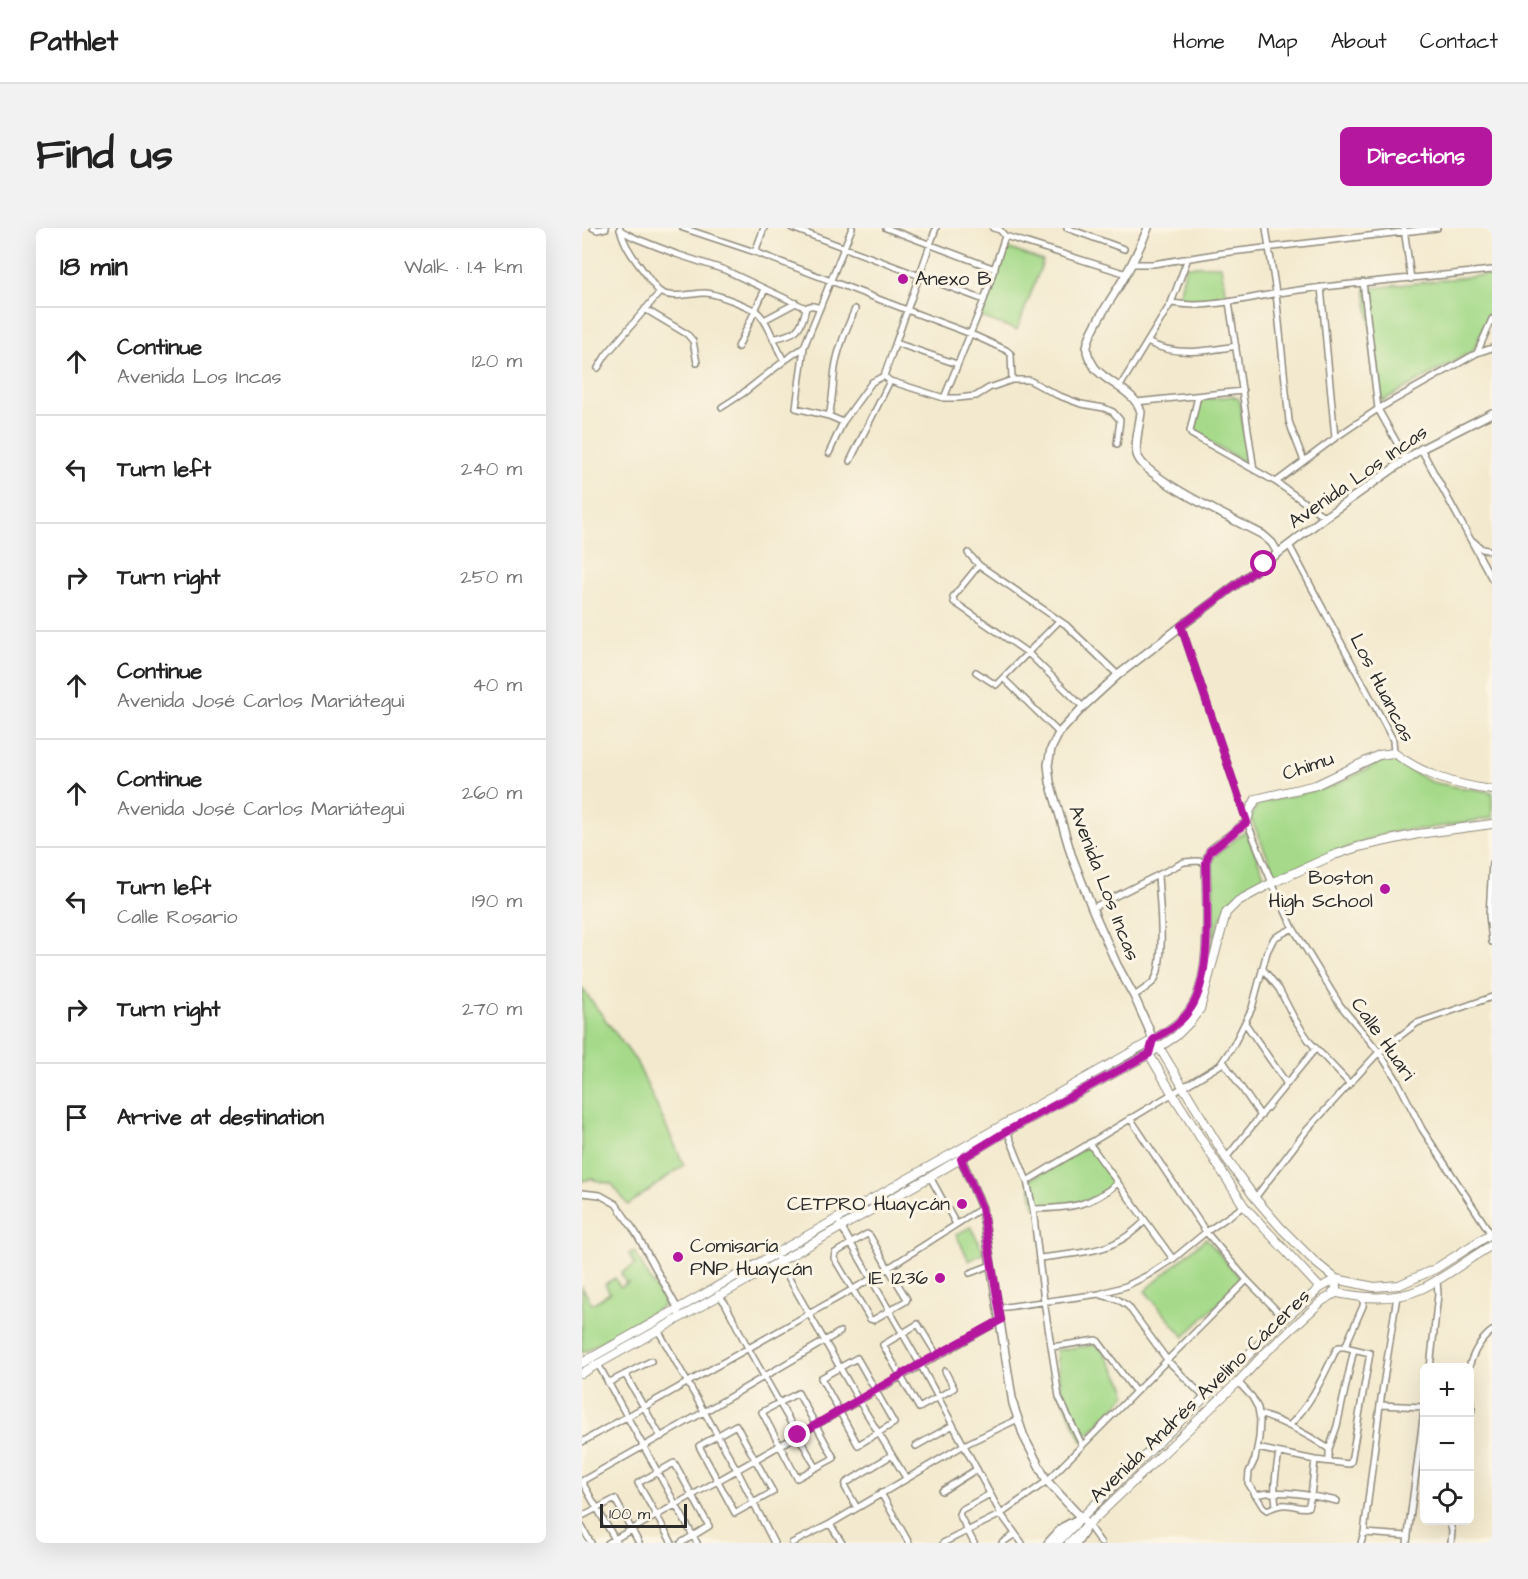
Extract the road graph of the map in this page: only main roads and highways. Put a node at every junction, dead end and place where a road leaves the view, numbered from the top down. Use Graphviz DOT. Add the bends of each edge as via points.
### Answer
graph roads {
  1 [pos="1394,753"];
  2 [pos="1492,790"];
  3 [pos="1492,824"];
  4 [pos="1153,1040"];
  5 [pos="1159,1047"];
  6 [pos="1149,1054"];
  7 [pos="839,1222"];
  8 [pos="1491,1234"];
  9 [pos="1492,1245"];
  10 [pos="1336,1279"];
  11 [pos="1320,1288"];
  12 [pos="716,1292"];
  13 [pos="1336,1293"];
  14 [pos="1257,1346"];
  15 [pos="1264,1354"];
  16 [pos="582,1363"];
  17 [pos="582,1373"];
  18 [pos="1150,1450"];
  19 [pos="1158,1458"];
  20 [pos="1057,1543"];
  21 [pos="1069,1543"];
  1 -- 2 [label="main road, Los Huancas" via="1427,774"];
  1 -- 4 [label="main road, Chimu" via="1379,755 1316,785 1256,799 1247,822 1210,851 1206,862 1205,964 1200,986 1184,1017"];
  3 -- 5 [label="main road" via="1358,847 1238,901 1226,913 1200,1009 1176,1036"];
  4 -- 6 [label="main road"];
  4 -- 7 [label="main road"];
  5 -- 6 [label="main road"];
  5 -- 10 [label="main road, Avenida Los Incas" via="1226,1158 1255,1198"];
  6 -- 7 [label="main road" via="930,1178"];
  6 -- 11 [label="main road" via="1244,1206"];
  7 -- 12 [label="main road"];
  8 -- 10 [label="main road" via="1435,1269 1399,1285 1374,1287"];
  9 -- 13 [label="main road, Avenida Andrés Avelino Cáceres" via="1418,1291 1397,1296"];
  10 -- 11 [label="main road, Avenida Andrés Avelino Cáceres"];
  10 -- 13 [label="main road, Avenida Andrés Avelino Cáceres"];
  11 -- 13 [label="main road, Avenida Andrés Avelino Cáceres"];
  11 -- 14 [label="main road, Avenida Andrés Avelino Cáceres"];
  12 -- 16 [label="main road"];
  12 -- 17 [label="main road" via="679,1319"];
  13 -- 15 [label="main road, Avenida Andrés Avelino Cáceres"];
  14 -- 15 [label="main road"];
  14 -- 18 [label="main road, Avenida Andrés Avelino Cáceres"];
  15 -- 19 [label="main road, Avenida Andrés Avelino Cáceres"];
  18 -- 19 [label="main road"];
  18 -- 20 [label="main road, Avenida Andrés Avelino Cáceres"];
  19 -- 21 [label="main road, Avenida Andrés Avelino Cáceres"];
}
